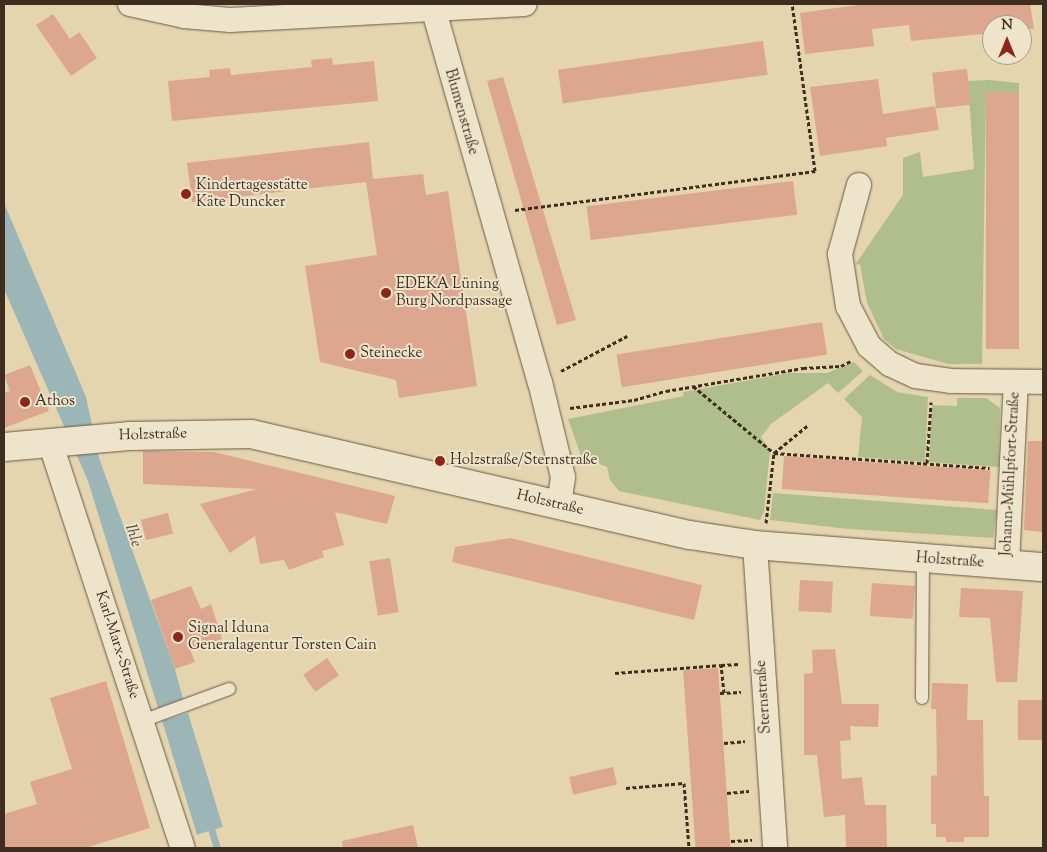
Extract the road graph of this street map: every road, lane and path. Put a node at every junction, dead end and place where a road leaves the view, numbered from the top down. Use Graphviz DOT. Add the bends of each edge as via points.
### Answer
graph roads {
  1 [pos="130,4"];
  2 [pos="525,4"];
  3 [pos="792,4"];
  4 [pos="432,8"];
  5 [pos="859,185"];
  6 [pos="489,213"];
  7 [pos="627,336"];
  8 [pos="869,346"];
  9 [pos="540,382"];
  10 [pos="1043,382"];
  11 [pos="1016,383"];
  12 [pos="693,386"];
  13 [pos="932,394"];
  14 [pos="547,412"];
  15 [pos="807,426"];
  16 [pos="55,442"];
  17 [pos="4,447"];
  18 [pos="774,453"];
  19 [pos="927,463"];
  20 [pos="992,469"];
  21 [pos="559,506"];
  22 [pos="761,536"];
  23 [pos="923,559"];
  24 [pos="1006,564"];
  25 [pos="1043,567"];
  26 [pos="748,663"];
  27 [pos="721,665"];
  28 [pos="615,673"];
  29 [pos="229,689"];
  30 [pos="750,692"];
  31 [pos="922,698"];
  32 [pos="151,718"];
  33 [pos="753,741"];
  34 [pos="724,743"];
  35 [pos="626,788"];
  36 [pos="757,791"];
  37 [pos="727,793"];
  38 [pos="731,841"];
  39 [pos="767,844"];
  40 [pos="183,848"];
  41 [pos="689,848"];
  1 -- 4 [label="street" via="184,16 230,20"];
  2 -- 4 [label="street"];
  3 -- 6 [label="path" via="815,171"];
  4 -- 6 [label="street, Blumenstraße"];
  5 -- 8 [label="street, Johann-Mühlpfort-Straße" via="840,254 848,306"];
  6 -- 9 [label="street, Blumenstraße"];
  7 -- 9 [label="path"];
  8 -- 11 [label="street, Johann-Mühlpfort-Straße" via="890,364 916,376"];
  8 -- 12 [label="path" via="842,366 803,368"];
  9 -- 14 [label="street, Blumenstraße"];
  10 -- 11 [label="street, Johann-Mühlpfort-Straße"];
  11 -- 24 [label="street, Johann-Mühlpfort-Straße"];
  12 -- 14 [label="path" via="634,400"];
  12 -- 18 [label="path"];
  13 -- 19 [label="path"];
  14 -- 21 [label="street, Blumenstraße" via="563,477"];
  15 -- 18 [label="path"];
  16 -- 17 [label="street, Holzstraße"];
  16 -- 21 [label="street, Holzstraße" via="250,434"];
  16 -- 32 [label="street, Karl-Marx-Straße"];
  18 -- 19 [label="path"];
  18 -- 22 [label="path"];
  19 -- 20 [label="path"];
  21 -- 22 [label="street, Holzstraße" via="690,535"];
  22 -- 23 [label="street, Holzstraße"];
  22 -- 39 [label="street, Sternstraße"];
  23 -- 24 [label="street, Holzstraße"];
  23 -- 31 [label="lane"];
  24 -- 25 [label="street, Holzstraße"];
  26 -- 27 [label="path"];
  27 -- 28 [label="path"];
  27 -- 30 [label="path" via="722,694"];
  29 -- 32 [label="lane"];
  32 -- 40 [label="street, Karl-Marx-Straße"];
  33 -- 34 [label="path"];
  35 -- 41 [label="path" via="684,783"];
  36 -- 37 [label="path"];
  38 -- 39 [label="path"];
}
